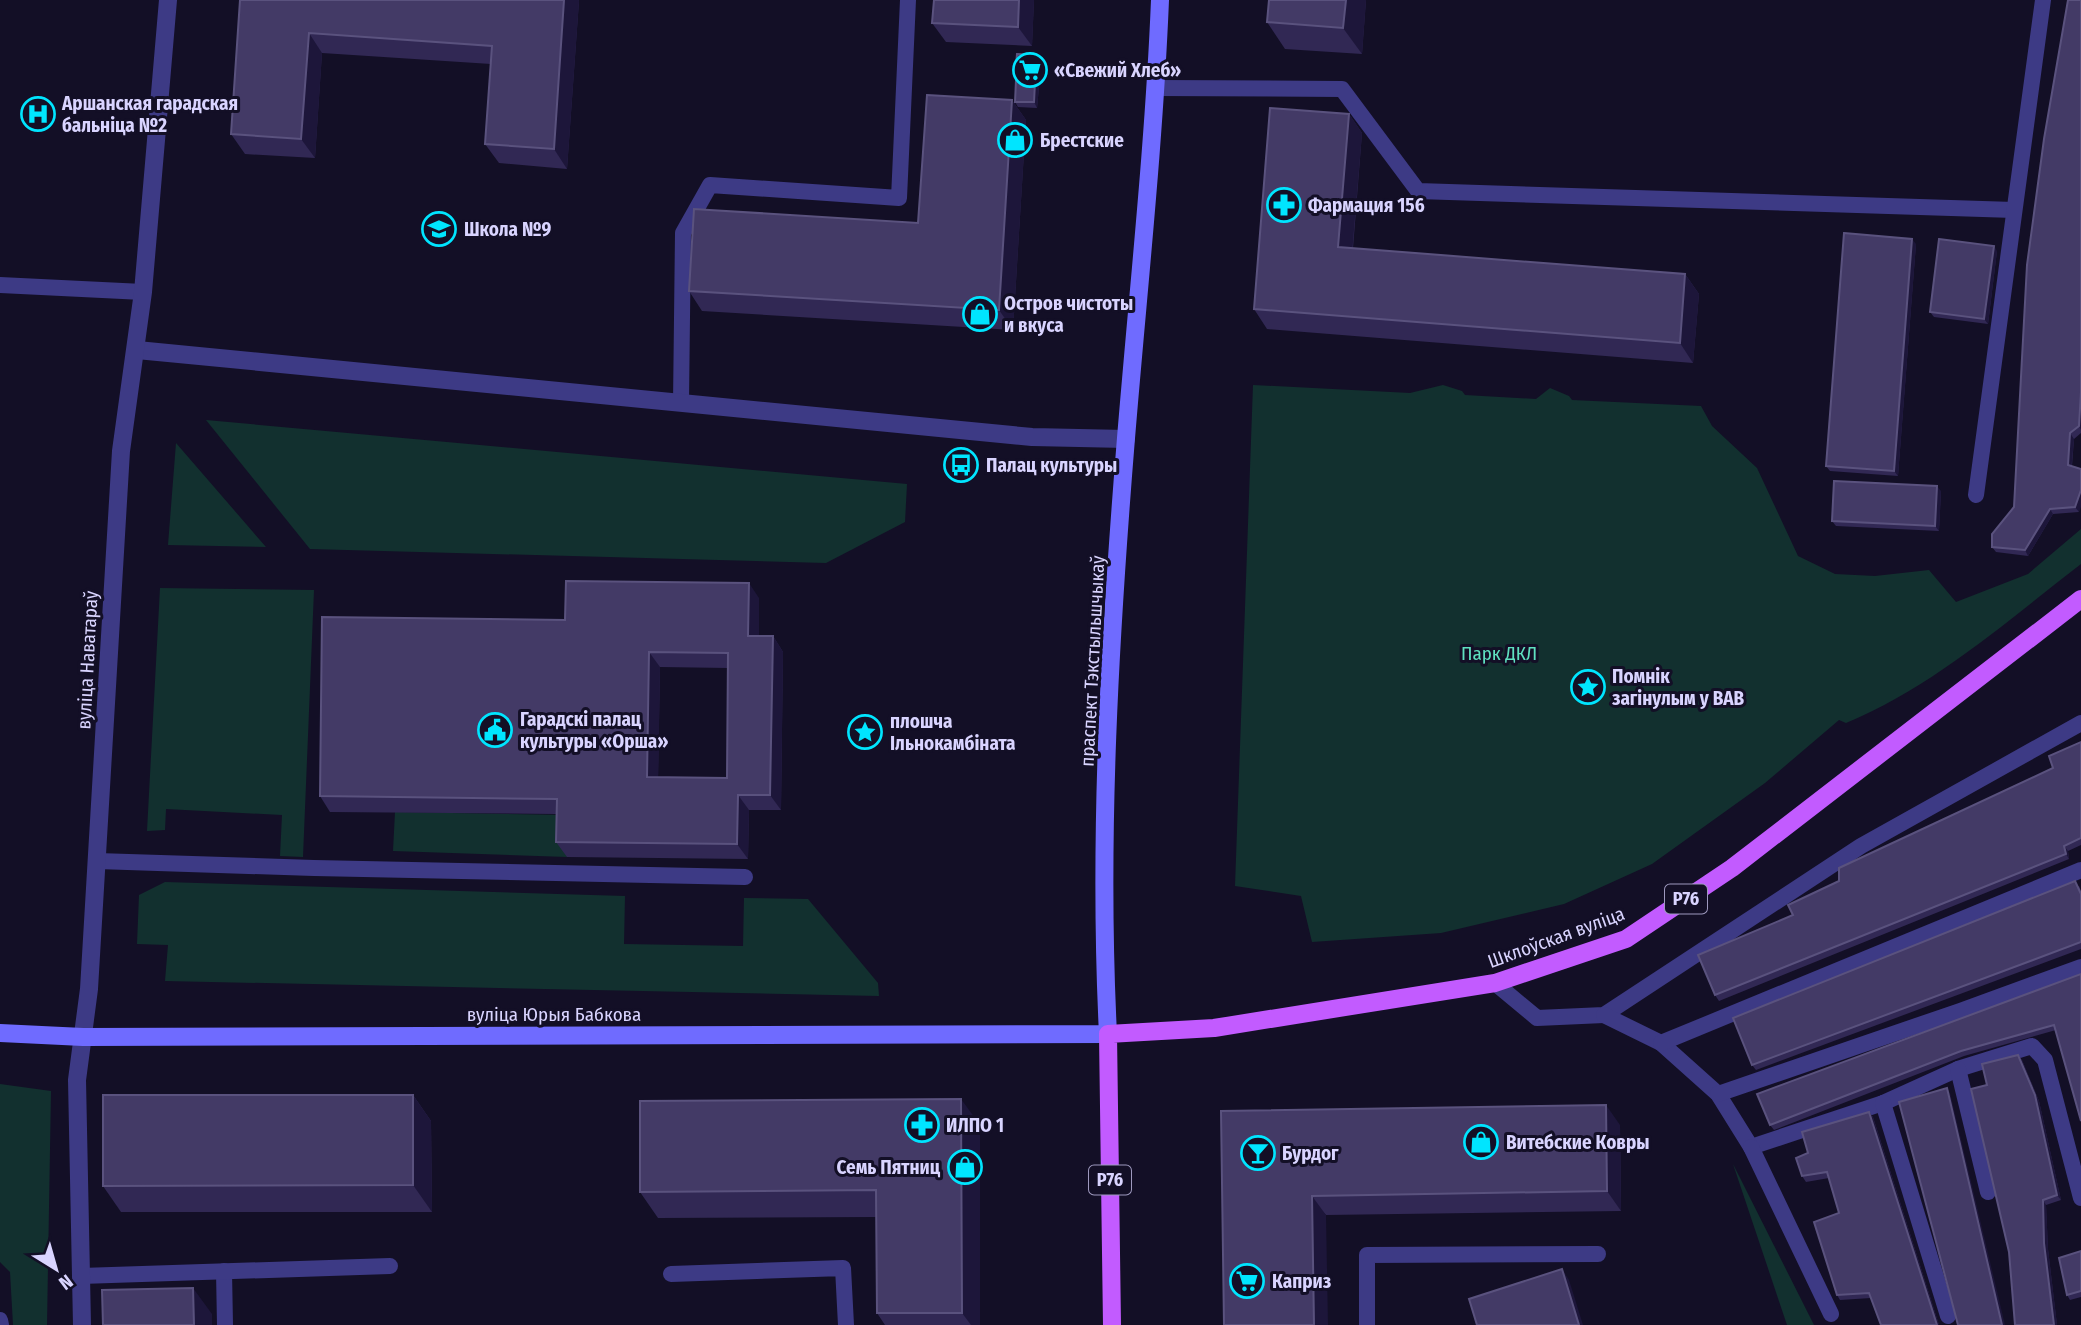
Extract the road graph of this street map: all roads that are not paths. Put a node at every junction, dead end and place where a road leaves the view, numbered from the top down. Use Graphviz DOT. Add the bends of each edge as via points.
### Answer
graph roads {
  1 [pos="168,0"];
  2 [pos="908,0"];
  3 [pos="1160,0"];
  4 [pos="2043,0"];
  5 [pos="1156,88"];
  6 [pos="2014,210"];
  7 [pos="0,285"];
  8 [pos="144,292"];
  9 [pos="137,350"];
  10 [pos="681,402"];
  11 [pos="1126,439"];
  12 [pos="1976,495"];
  13 [pos="2081,599"];
  14 [pos="2081,723"];
  15 [pos="97,861"];
  16 [pos="2081,870"];
  17 [pos="745,877"];
  18 [pos="2081,967"];
  19 [pos="1495,983"];
  20 [pos="1604,1015"];
  21 [pos="0,1033"];
  22 [pos="1108,1034"];
  23 [pos="83,1037"];
  24 [pos="1661,1043"];
  25 [pos="1958,1069"];
  26 [pos="1718,1094"];
  27 [pos="1883,1103"];
  28 [pos="1751,1147"];
  29 [pos="1989,1192"];
  30 [pos="2081,1198"];
  31 [pos="1598,1254"];
  32 [pos="390,1266"];
  33 [pos="224,1271"];
  34 [pos="671,1274"];
  35 [pos="81,1276"];
  36 [pos="1831,1314"];
  37 [pos="1948,1316"];
  38 [pos="82,1325"];
  39 [pos="225,1325"];
  40 [pos="846,1325"];
  41 [pos="1112,1325"];
  42 [pos="1367,1325"];
  1 -- 8 [label="street, вуліца Наватараў"];
  2 -- 10 [label="lane" via="899,198 710,185 683,233"];
  3 -- 5 [label="main road, праспект Тэкстыльшчыкаў"];
  4 -- 6 [label="lane"];
  5 -- 6 [label="lane" via="1342,89 1418,191"];
  5 -- 11 [label="main road, праспект Тэкстыльшчыкаў"];
  6 -- 12 [label="lane"];
  7 -- 8 [label="lane"];
  8 -- 9 [label="street, вуліца Наватараў"];
  9 -- 10 [label="street"];
  9 -- 15 [label="street, вуліца Наватараў" via="121,451"];
  10 -- 11 [label="street" via="1032,437"];
  11 -- 22 [label="main road, праспект Тэкстыльшчыкаў" via="1106,812"];
  13 -- 19 [label="main road, Шклоўская вуліца / Р76" via="1732,868 1626,939"];
  14 -- 20 [label="lane" via="1861,846"];
  15 -- 17 [label="lane"];
  15 -- 23 [label="street, вуліца Наватараў"];
  16 -- 24 [label="lane"];
  18 -- 26 [label="lane"];
  19 -- 20 [label="lane" via="1537,1018"];
  19 -- 22 [label="main road, Шклоўская вуліца / Р76" via="1214,1028"];
  20 -- 24 [label="lane"];
  21 -- 23 [label="main road, вуліца Юрыя Бабкова"];
  22 -- 23 [label="main road, вуліца Юрыя Бабкова"];
  22 -- 41 [label="main road, праспект Тэкстыльшчыкаў / Р76"];
  23 -- 35 [label="street, вуліца Наватараў" via="77,1080"];
  24 -- 26 [label="lane"];
  25 -- 27 [label="lane"];
  25 -- 29 [label="lane"];
  25 -- 30 [label="lane" via="2032,1046 2045,1060"];
  26 -- 28 [label="lane"];
  27 -- 28 [label="lane"];
  27 -- 37 [label="lane"];
  28 -- 36 [label="lane"];
  31 -- 42 [label="lane" via="1367,1255"];
  32 -- 33 [label="lane"];
  33 -- 35 [label="lane"];
  33 -- 39 [label="lane"];
  34 -- 40 [label="lane" via="844,1268"];
  35 -- 38 [label="street, вуліца Наватараў"];
}
